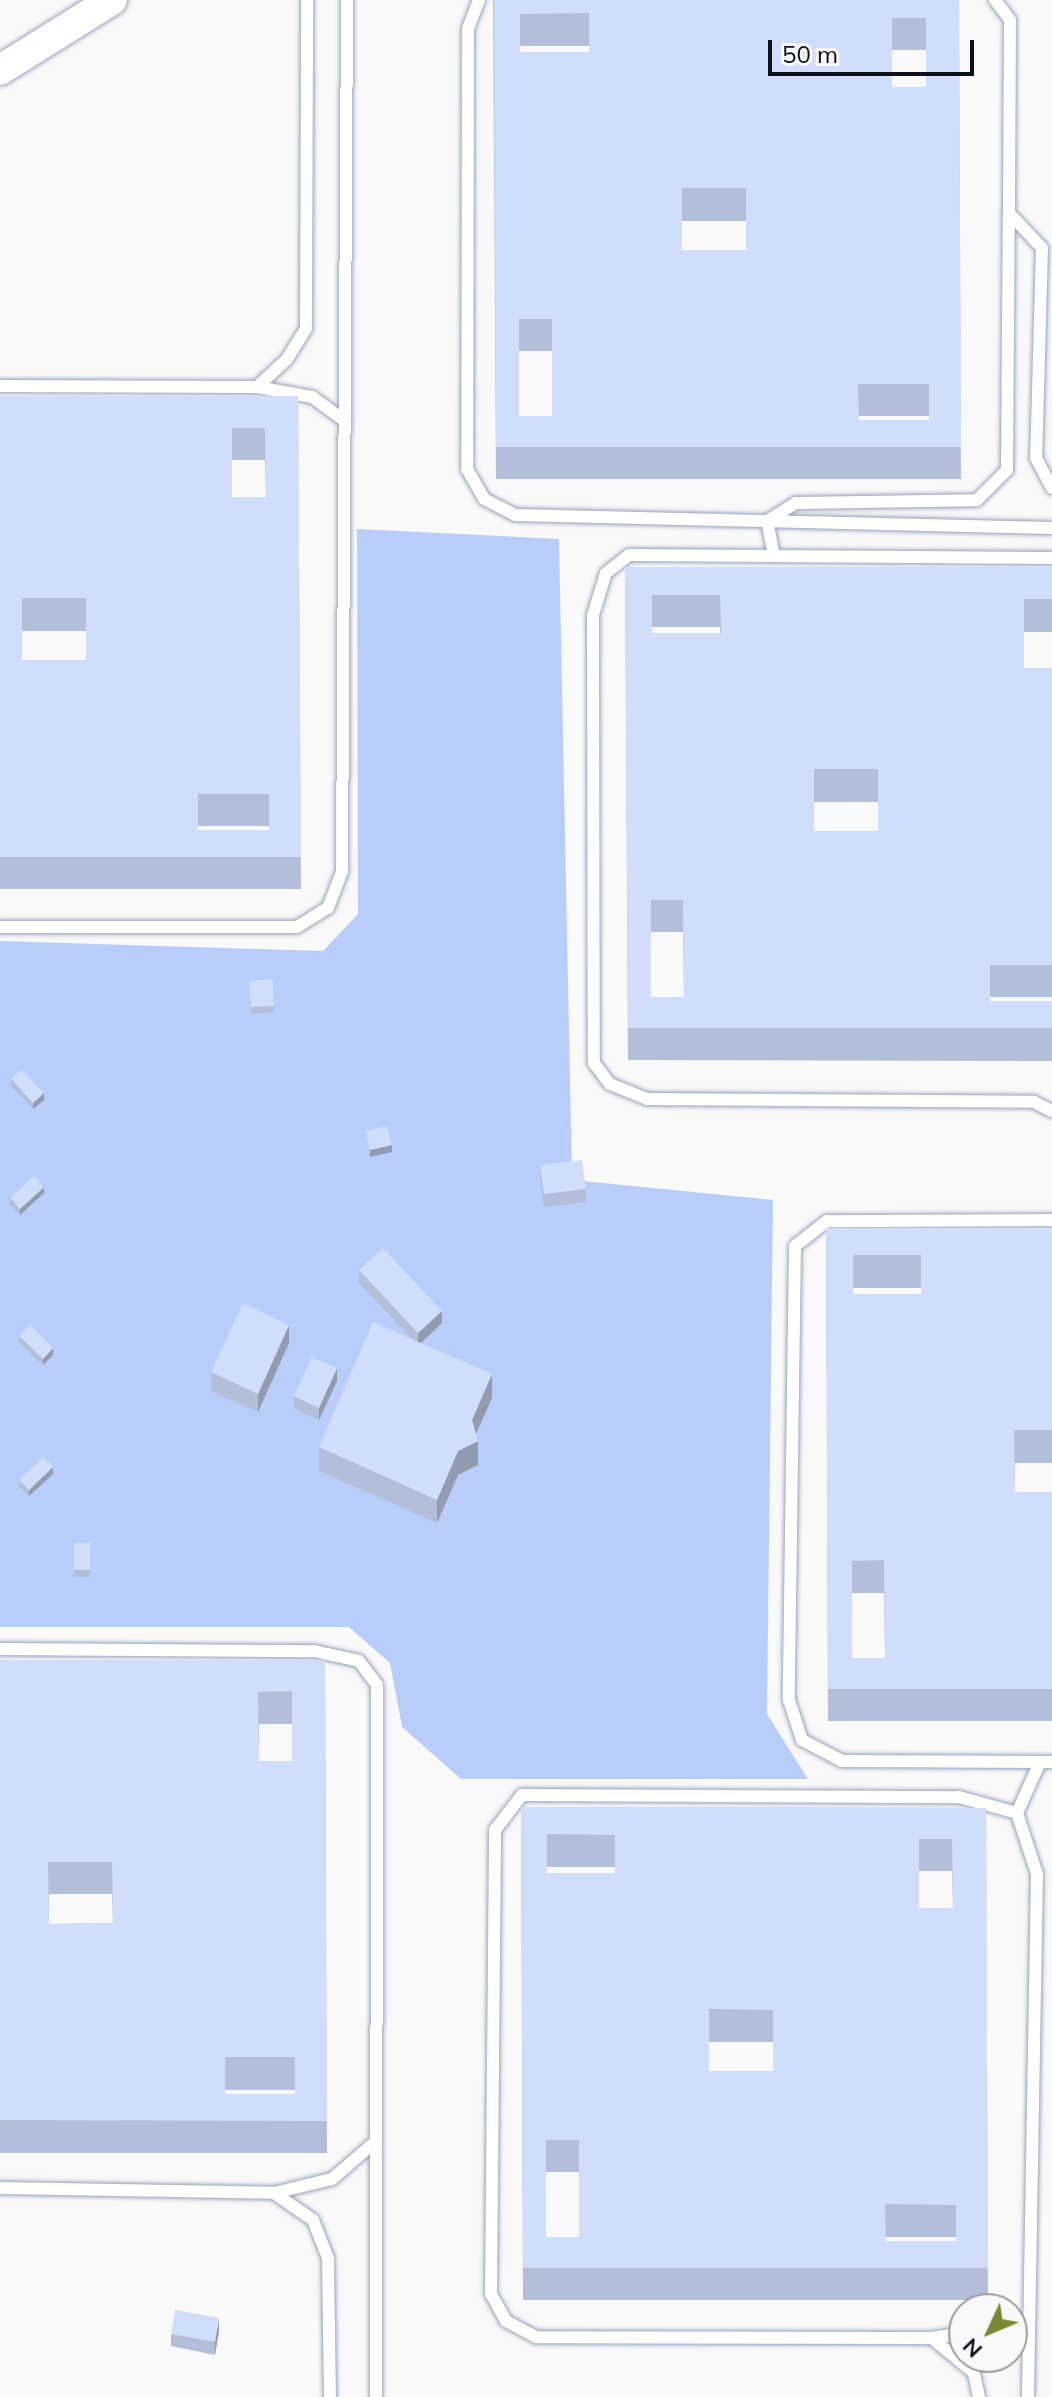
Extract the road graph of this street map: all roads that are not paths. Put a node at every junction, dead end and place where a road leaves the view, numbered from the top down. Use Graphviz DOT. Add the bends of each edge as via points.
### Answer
graph roads {
  1 [pos="112,0"];
  2 [pos="307,0"];
  3 [pos="347,0"];
  4 [pos="479,0"];
  5 [pos="995,0"];
  6 [pos="0,70"];
  7 [pos="1009,213"];
  8 [pos="0,386"];
  9 [pos="257,387"];
  10 [pos="345,421"];
  11 [pos="1052,488"];
  12 [pos="767,521"];
  13 [pos="1052,528"];
  14 [pos="774,556"];
  15 [pos="1052,558"];
  16 [pos="0,927"];
  17 [pos="1052,1099"];
  18 [pos="1034,1102"];
  19 [pos="1052,1111"];
  20 [pos="1052,1220"];
  21 [pos="0,1649"];
  22 [pos="1046,1762"];
  23 [pos="1017,1813"];
  24 [pos="376,2141"];
  25 [pos="0,2188"];
  26 [pos="274,2193"];
  27 [pos="1026,2293"];
  28 [pos="948,2336"];
  29 [pos="932,2338"];
  30 [pos="1027,2373"];
  31 [pos="330,2397"];
  32 [pos="376,2397"];
  33 [pos="979,2397"];
  34 [pos="1028,2397"];
  1 -- 6 [label="street"];
  2 -- 9 [label="lane" via="306,328 287,359"];
  3 -- 10 [label="lane"];
  4 -- 12 [label="lane" via="468,28 467,469 484,499 516,515"];
  5 -- 7 [label="lane" via="1010,20"];
  7 -- 11 [label="lane" via="1042,248 1036,458"];
  7 -- 12 [label="lane" via="1007,470 977,500 796,503"];
  8 -- 9 [label="lane"];
  9 -- 10 [label="lane" via="312,397"];
  10 -- 16 [label="lane" via="342,871 328,908 297,927"];
  12 -- 13 [label="lane"];
  12 -- 14 [label="lane"];
  14 -- 15 [label="lane"];
  14 -- 18 [label="lane" via="629,555 606,573 593,615 594,1063 610,1084 647,1099"];
  17 -- 18 [label="lane"];
  18 -- 19 [label="lane"];
  20 -- 22 [label="lane" via="827,1221 795,1246 789,1700 802,1740 842,1761"];
  21 -- 24 [label="lane" via="314,1651 359,1661 377,1685"];
  22 -- 23 [label="lane"];
  23 -- 27 [label="lane" via="1037,1874"];
  23 -- 29 [label="lane" via="959,1797 522,1795 495,1830 491,2294 506,2321 536,2337"];
  24 -- 26 [label="lane" via="332,2179"];
  24 -- 32 [label="lane"];
  25 -- 26 [label="lane"];
  26 -- 31 [label="lane" via="313,2220 328,2258"];
  28 -- 29 [label="lane"];
  29 -- 33 [label="lane" via="974,2373"];
  30 -- 34 [label="lane"];
}
